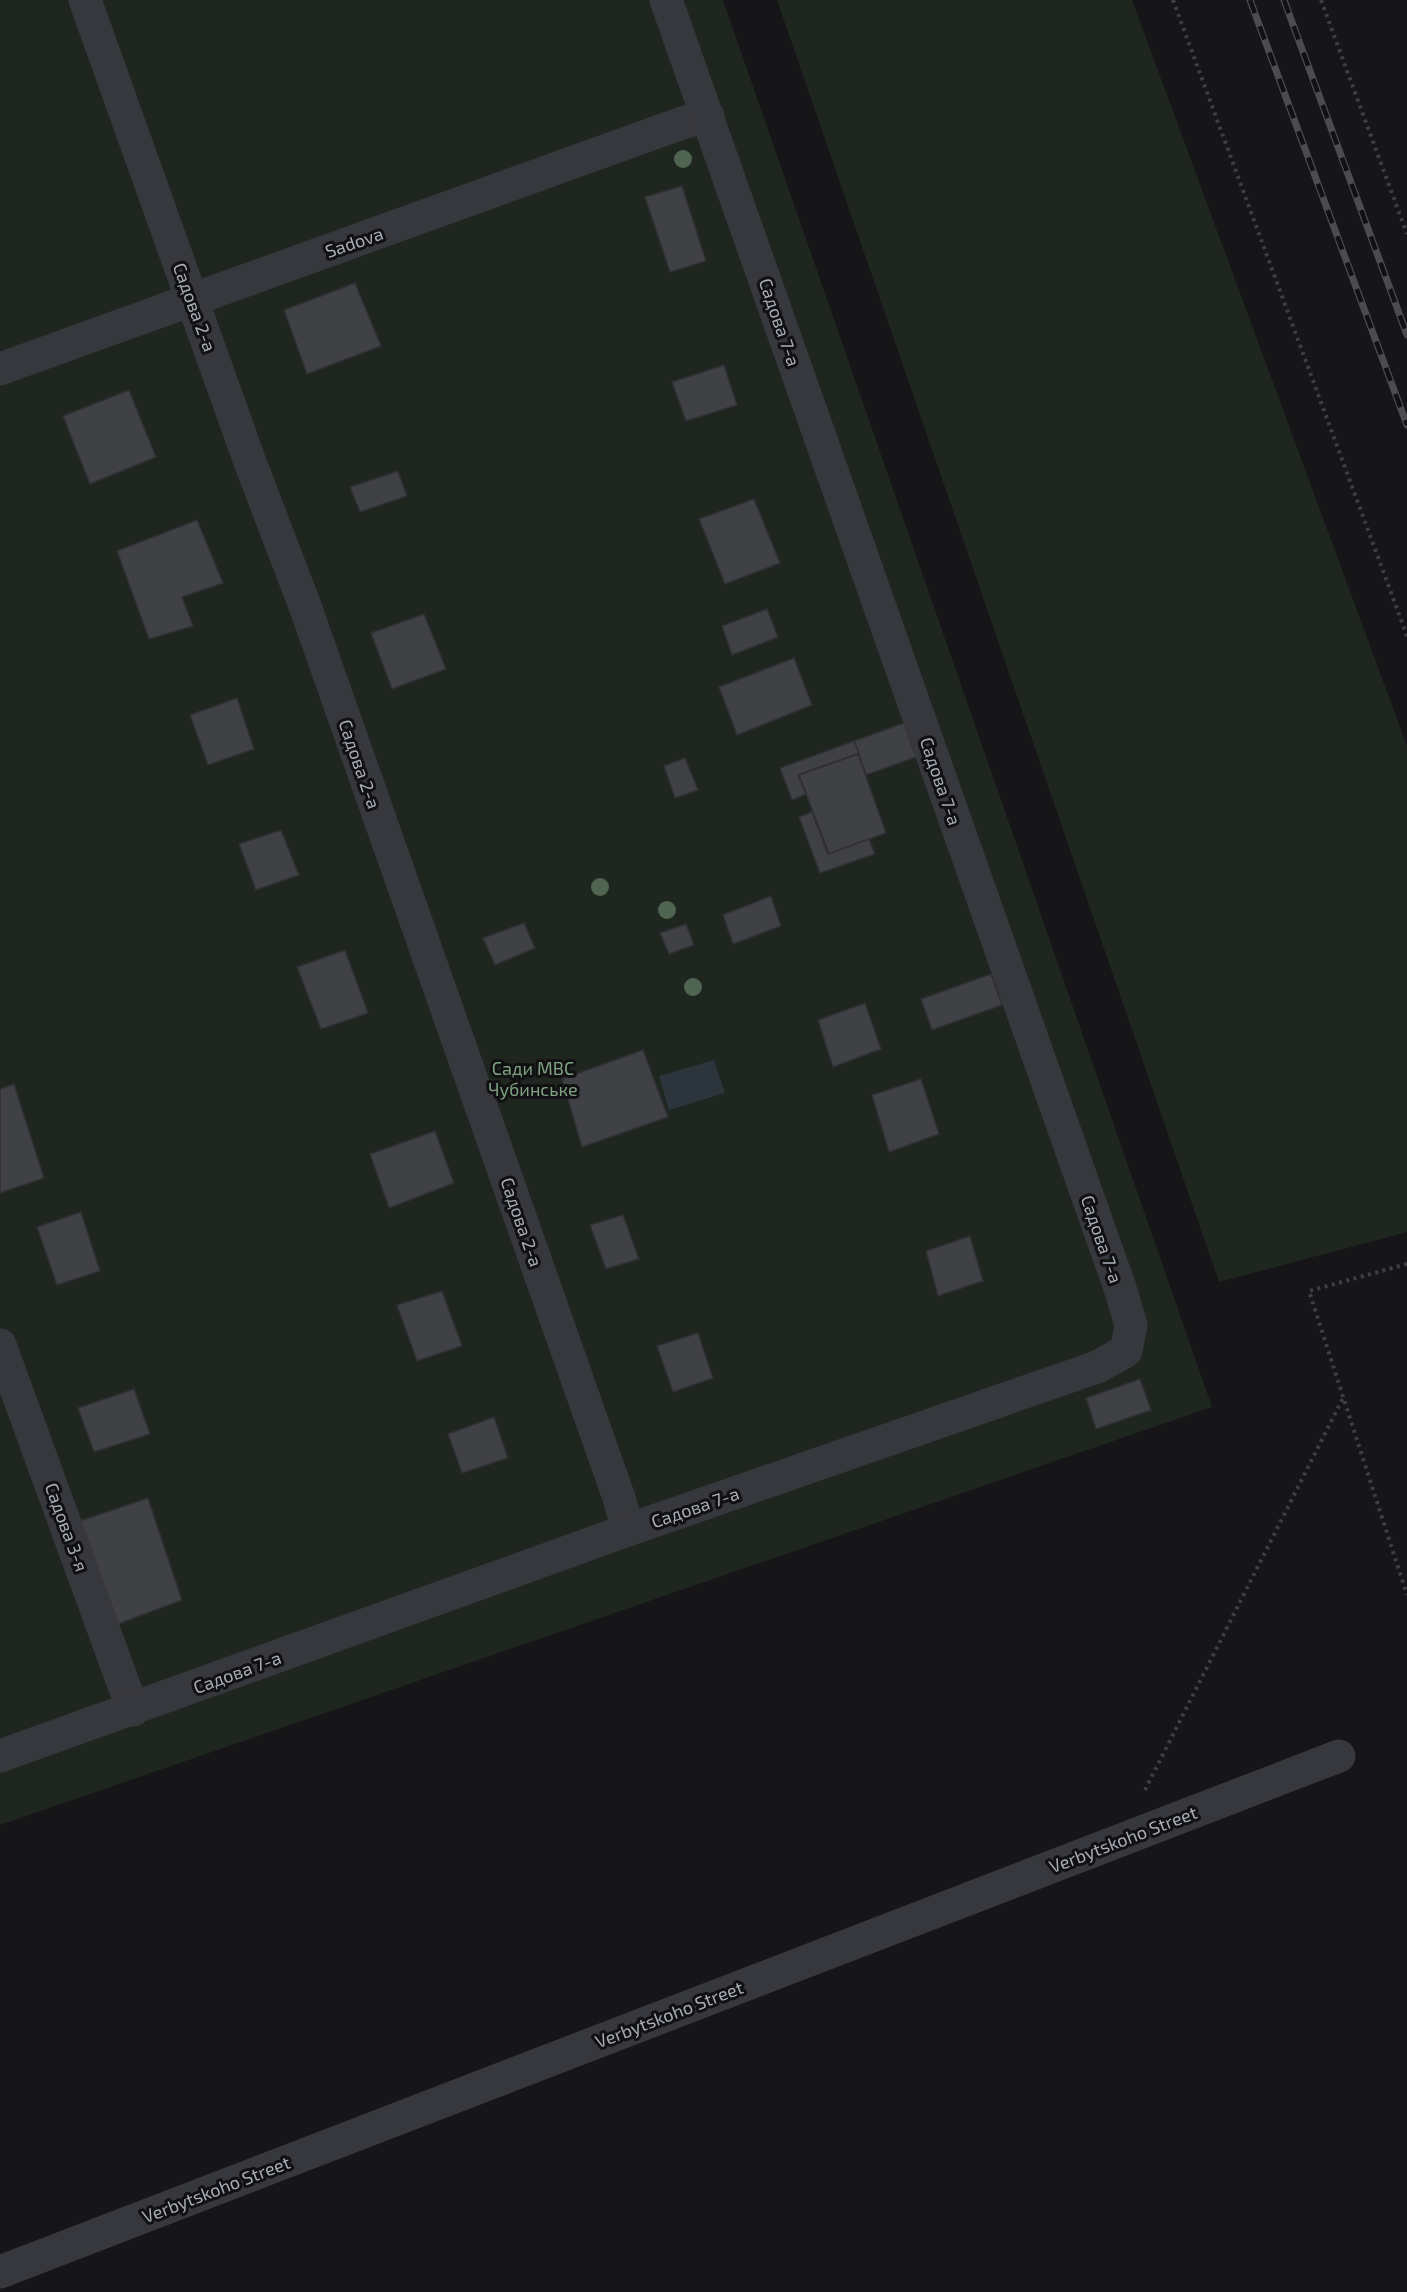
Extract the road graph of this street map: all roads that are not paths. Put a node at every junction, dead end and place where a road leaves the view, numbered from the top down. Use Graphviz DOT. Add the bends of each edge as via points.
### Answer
graph roads {
  1 [pos="85,0"];
  2 [pos="666,0"];
  3 [pos="708,116"];
  4 [pos="193,299"];
  5 [pos="0,369"];
  6 [pos="0,1345"];
  7 [pos="628,1530"];
  8 [pos="133,1710"];
  9 [pos="0,1756"];
  10 [pos="1338,1756"];
  11 [pos="0,2272"];
  1 -- 4 [label="street, Садова 2-а"];
  2 -- 3 [label="street, Садова 7-а"];
  3 -- 4 [label="street, Sadova"];
  3 -- 7 [label="street, Садова 7-а" via="1131,1325 1126,1351 1097,1367"];
  4 -- 5 [label="street, Sadova"];
  4 -- 7 [label="street, Садова 2-а" via="320,649"];
  6 -- 8 [label="street, Садова 3-я"];
  7 -- 8 [label="street, Садова 7-а"];
  8 -- 9 [label="street, Садова 7-а"];
  10 -- 11 [label="street, Verbytskoho Street"];
}
